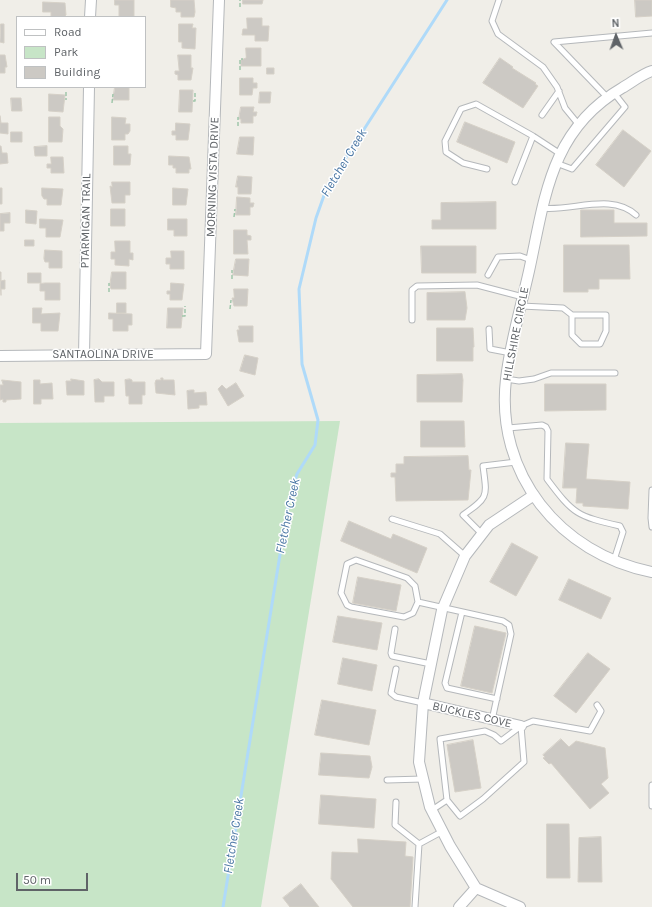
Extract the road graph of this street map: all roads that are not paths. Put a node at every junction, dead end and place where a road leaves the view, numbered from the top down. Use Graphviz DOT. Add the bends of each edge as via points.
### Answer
graph roads {
  1 [pos="91,0"];
  2 [pos="219,0"];
  3 [pos="499,0"];
  4 [pos="90,16"];
  5 [pos="652,33"];
  6 [pos="652,71"];
  7 [pos="89,88"];
  8 [pos="559,91"];
  9 [pos="611,95"];
  10 [pos="542,115"];
  11 [pos="579,125"];
  12 [pos="533,136"];
  13 [pos="559,159"];
  14 [pos="487,169"];
  15 [pos="515,182"];
  16 [pos="541,208"];
  17 [pos="636,215"];
  18 [pos="531,260"];
  19 [pos="488,275"];
  20 [pos="522,302"];
  21 [pos="572,315"];
  22 [pos="412,320"];
  23 [pos="489,329"];
  24 [pos="511,353"];
  25 [pos="206,354"];
  26 [pos="84,355"];
  27 [pos="0,356"];
  28 [pos="615,373"];
  29 [pos="506,379"];
  30 [pos="508,428"];
  31 [pos="516,462"];
  32 [pos="652,490"];
  33 [pos="534,495"];
  34 [pos="392,519"];
  35 [pos="652,527"];
  36 [pos="482,534"];
  37 [pos="465,556"];
  38 [pos="613,561"];
  39 [pos="652,570"];
  40 [pos="418,602"];
  41 [pos="443,607"];
  42 [pos="462,612"];
  43 [pos="395,629"];
  44 [pos="431,664"];
  45 [pos="396,669"];
  46 [pos="496,698"];
  47 [pos="424,703"];
  48 [pos="597,705"];
  49 [pos="492,720"];
  50 [pos="522,726"];
  51 [pos="423,779"];
  52 [pos="387,780"];
  53 [pos="652,785"];
  54 [pos="447,800"];
  55 [pos="396,802"];
  56 [pos="652,806"];
  57 [pos="432,810"];
  58 [pos="442,831"];
  59 [pos="420,844"];
  60 [pos="476,888"];
  61 [pos="508,904"];
  62 [pos="415,907"];
  63 [pos="459,907"];
  64 [pos="520,907"];
  1 -- 4 [label="street"];
  2 -- 25 [label="street, MORNING VISTA DRIVE"];
  3 -- 8 [label="lane" via="492,21 498,34 543,67"];
  5 -- 9 [label="lane" via="554,42"];
  6 -- 9 [label="street, HILLSHIRE CIRCLE"];
  7 -- 26 [label="street, PTARMIGAN TRAIL"];
  8 -- 10 [label="lane"];
  8 -- 11 [label="lane" via="565,108"];
  9 -- 11 [label="street, HILLSHIRE CIRCLE"];
  9 -- 13 [label="lane" via="625,107 572,169"];
  11 -- 13 [label="street, HILLSHIRE CIRCLE"];
  12 -- 13 [label="lane"];
  12 -- 14 [label="lane" via="476,104 461,109 445,141 446,152 463,163"];
  12 -- 15 [label="lane"];
  13 -- 16 [label="street, HILLSHIRE CIRCLE" via="551,174"];
  16 -- 17 [label="lane" via="554,210 602,204 622,205"];
  16 -- 18 [label="street, HILLSHIRE CIRCLE"];
  18 -- 19 [label="lane" via="520,256 498,257"];
  18 -- 20 [label="street, HILLSHIRE CIRCLE"];
  20 -- 21 [label="lane" via="563,308"];
  20 -- 22 [label="lane" via="477,285 417,286 412,290"];
  20 -- 24 [label="street, HILLSHIRE CIRCLE"];
  21 -- 21 [label="lane" via="572,335 581,344 600,344 606,331 606,315"];
  23 -- 24 [label="lane" via="490,349"];
  24 -- 29 [label="street, HILLSHIRE CIRCLE"];
  25 -- 26 [label="street, SANTAOLINA DRIVE"];
  26 -- 27 [label="street, SANTAOLINA DRIVE"];
  28 -- 29 [label="lane" via="551,373 519,381"];
  29 -- 30 [label="street, HILLSHIRE CIRCLE"];
  30 -- 31 [label="street, HILLSHIRE CIRCLE"];
  30 -- 38 [label="lane" via="542,425 546,427 547,479 574,512 622,528 623,532"];
  31 -- 33 [label="street, HILLSHIRE CIRCLE"];
  31 -- 36 [label="lane" via="483,466 486,492 482,502 463,515"];
  32 -- 35 [label="lane"];
  33 -- 36 [label="street" via="488,525"];
  33 -- 38 [label="street, HILLSHIRE CIRCLE" via="558,524 592,551"];
  34 -- 37 [label="lane" via="440,534"];
  36 -- 37 [label="street"];
  37 -- 41 [label="street"];
  38 -- 39 [label="street, HILLSHIRE CIRCLE"];
  40 -- 40 [label="lane" via="415,586 407,578 356,560 347,564 341,593 351,607 404,617 413,613"];
  40 -- 41 [label="lane"];
  41 -- 42 [label="lane"];
  41 -- 44 [label="street"];
  42 -- 46 [label="lane" via="503,621 509,625 511,634"];
  42 -- 46 [label="lane" via="445,683 447,688"];
  43 -- 44 [label="lane" via="390,653 392,656"];
  44 -- 47 [label="street"];
  45 -- 47 [label="lane" via="391,693 396,697"];
  46 -- 49 [label="lane"];
  47 -- 49 [label="street, BUCKLES COVE"];
  47 -- 51 [label="street" via="419,762"];
  48 -- 50 [label="lane" via="601,711 590,731 533,721"];
  49 -- 50 [label="street, BUCKLES COVE"];
  50 -- 54 [label="lane" via="524,762 460,816"];
  50 -- 54 [label="lane" via="501,741 485,731 440,739"];
  51 -- 52 [label="lane"];
  51 -- 57 [label="street"];
  53 -- 56 [label="lane"];
  54 -- 57 [label="lane"];
  55 -- 59 [label="lane" via="395,825"];
  57 -- 58 [label="street"];
  58 -- 59 [label="lane"];
  58 -- 60 [label="street"];
  59 -- 62 [label="lane"];
  60 -- 61 [label="street"];
  60 -- 63 [label="street"];
  61 -- 64 [label="street"];
}
